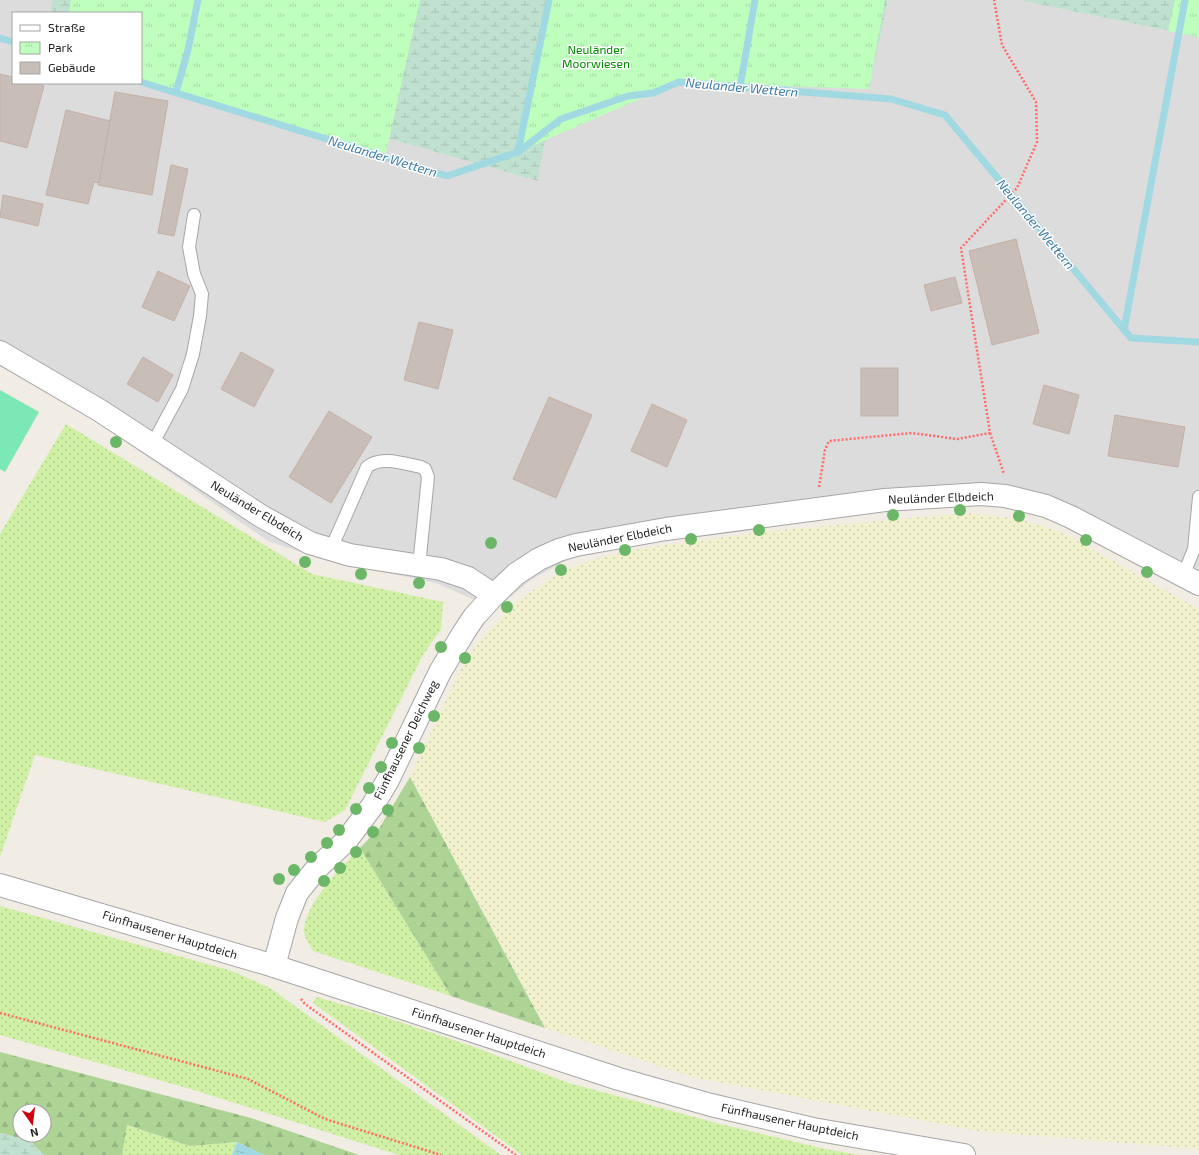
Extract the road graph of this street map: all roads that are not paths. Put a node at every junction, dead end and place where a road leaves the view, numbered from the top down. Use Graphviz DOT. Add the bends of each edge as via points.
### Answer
graph roads {
  1 [pos="194,215"];
  2 [pos="0,352"];
  3 [pos="152,445"];
  4 [pos="1199,497"];
  5 [pos="331,549"];
  6 [pos="419,566"];
  7 [pos="1191,580"];
  8 [pos="494,595"];
  9 [pos="0,885"];
  10 [pos="274,966"];
  11 [pos="964,1155"];
  1 -- 3 [label="lane" via="189,247 194,274 202,294 200,316 185,382"];
  2 -- 3 [label="street, Neuländer Elbdeich" via="99,410"];
  3 -- 5 [label="street, Neuländer Elbdeich" via="261,516 310,543"];
  4 -- 7 [label="lane"];
  5 -- 6 [label="street, Neuländer Elbdeich" via="350,555"];
  5 -- 6 [label="lane" via="363,473 372,462 382,461 421,467 428,477"];
  6 -- 8 [label="street, Neuländer Elbdeich" via="441,569 468,578"];
  7 -- 8 [label="street, Neuländer Elbdeich" via="1046,506 1005,496 981,494 885,500 666,528 576,545 539,559 516,574"];
  8 -- 10 [label="street, Fünfhausener Deichweg" via="474,617 451,652 373,805 346,841 317,868 297,893 286,918"];
  9 -- 10 [label="street, Fünfhausener Hauptdeich"];
  10 -- 11 [label="street, Fünfhausener Hauptdeich" via="619,1079 711,1105 813,1129"];
}
